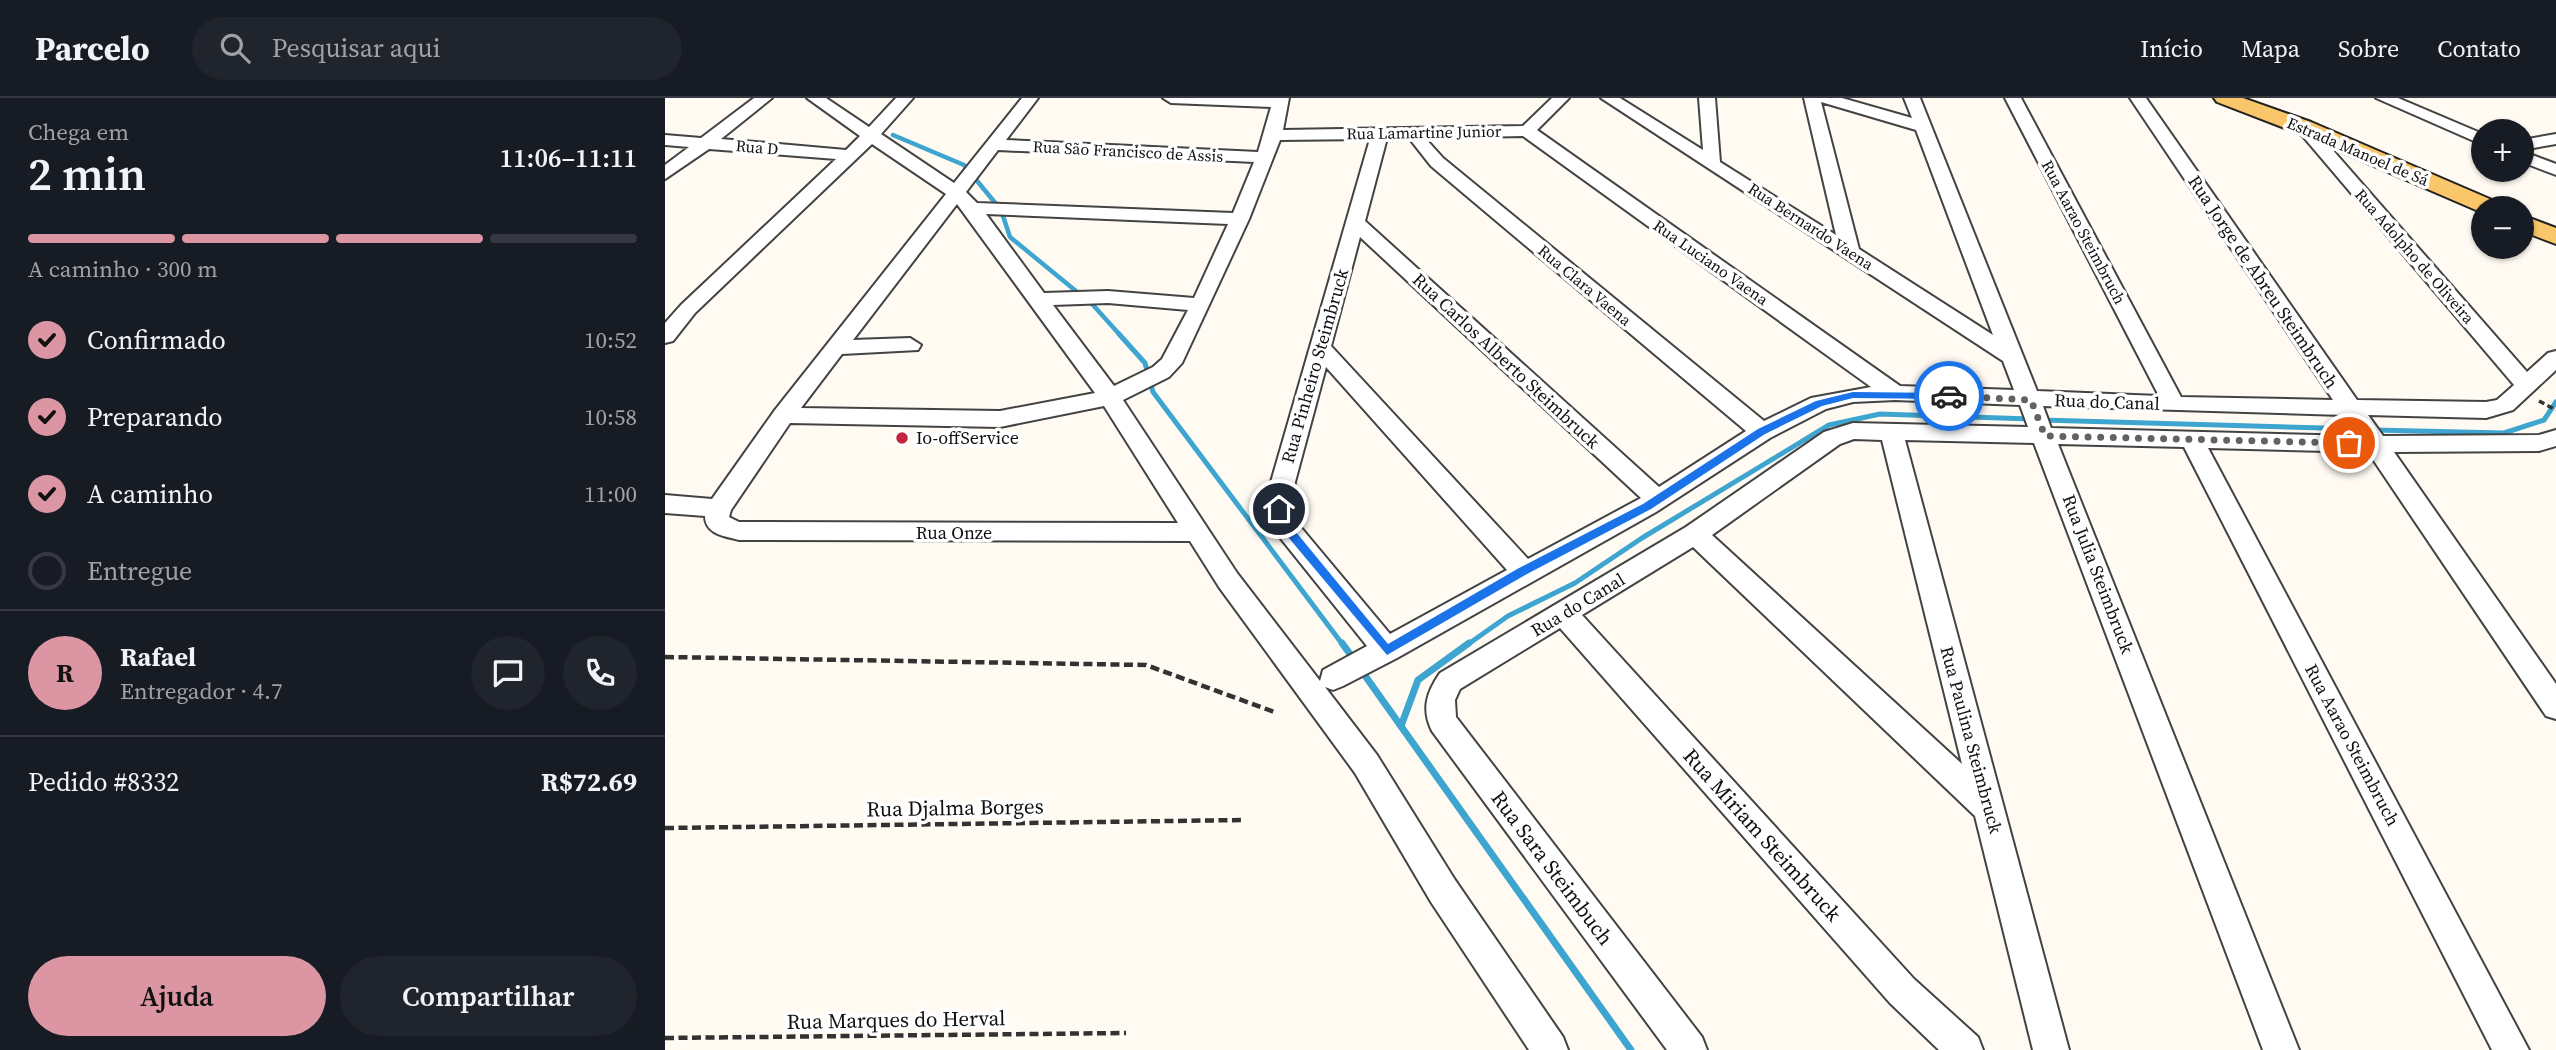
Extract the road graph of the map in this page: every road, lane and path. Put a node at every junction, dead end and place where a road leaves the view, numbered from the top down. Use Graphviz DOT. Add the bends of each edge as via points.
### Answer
graph roads {
  1 [pos="764,98"];
  2 [pos="815,98"];
  3 [pos="905,98"];
  4 [pos="1030,98"];
  5 [pos="1171,98"];
  6 [pos="1561,98"];
  7 [pos="1609,98"];
  8 [pos="1707,98"];
  9 [pos="1812,98"];
  10 [pos="1824,98"];
  11 [pos="1912,98"];
  12 [pos="2013,98"];
  13 [pos="2138,98"];
  14 [pos="2224,98"];
  15 [pos="2427,98"];
  16 [pos="1281,100"];
  17 [pos="2390,100"];
  18 [pos="1923,127"];
  19 [pos="2303,127"];
  20 [pos="876,128"];
  21 [pos="1527,131"];
  22 [pos="1273,135"];
  23 [pos="2471,135"];
  24 [pos="2556,139"];
  25 [pos="665,140"];
  26 [pos="1418,141"];
  27 [pos="708,142"];
  28 [pos="1378,142"];
  29 [pos="2534,143"];
  30 [pos="994,145"];
  31 [pos="849,155"];
  32 [pos="1262,157"];
  33 [pos="2534,161"];
  34 [pos="1712,162"];
  35 [pos="2556,170"];
  36 [pos="665,174"];
  37 [pos="971,197"];
  38 [pos="2471,199"];
  39 [pos="1034,209"];
  40 [pos="1240,219"];
  41 [pos="1356,223"];
  42 [pos="2534,227"];
  43 [pos="2556,237"];
  44 [pos="1849,250"];
  45 [pos="1040,299"];
  46 [pos="1201,305"];
  47 [pos="688,309"];
  48 [pos="665,326"];
  49 [pos="665,336"];
  50 [pos="909,345"];
  51 [pos="835,346"];
  52 [pos="1320,347"];
  53 [pos="2011,356"];
  54 [pos="2556,358"];
  55 [pos="1895,393"];
  56 [pos="2531,393"];
  57 [pos="1115,395"];
  58 [pos="2174,404"];
  59 [pos="2350,410"];
  60 [pos="2556,410"];
  61 [pos="783,415"];
  62 [pos="2038,418"];
  63 [pos="1891,431"];
  64 [pos="1762,432"];
  65 [pos="2556,438"];
  66 [pos="2192,440"];
  67 [pos="2373,441"];
  68 [pos="1657,499"];
  69 [pos="665,504"];
  70 [pos="717,514"];
  71 [pos="1196,532"];
  72 [pos="1695,534"];
  73 [pos="1523,571"];
  74 [pos="1564,614"];
  75 [pos="1380,654"];
  76 [pos="665,657"];
  77 [pos="1333,678"];
  78 [pos="1450,681"];
  79 [pos="2556,707"];
  80 [pos="1277,713"];
  81 [pos="1989,809"];
  82 [pos="1245,820"];
  83 [pos="665,828"];
  84 [pos="1126,1033"];
  85 [pos="665,1038"];
  86 [pos="1550,1050"];
  87 [pos="1689,1050"];
  88 [pos="1965,1050"];
  89 [pos="2051,1050"];
  90 [pos="2281,1050"];
  91 [pos="2511,1050"];
  1 -- 27 [label="street"];
  2 -- 20 [label="street"];
  3 -- 20 [label="street"];
  4 -- 30 [label="street"];
  5 -- 16 [label="street"];
  6 -- 21 [label="street, Rua Lamartine Junior"];
  7 -- 34 [label="street, Rua Bernardo Vaena"];
  8 -- 34 [label="street"];
  9 -- 44 [label="street"];
  10 -- 18 [label="street"];
  11 -- 18 [label="street, Rua Julia Steimbruck"];
  12 -- 58 [label="street, Rua Aarao Steimbruch"];
  13 -- 59 [label="street, Rua Jorge de Abreu Steimbruch"];
  14 -- 19 [label="main road, Estrada Manoel de Sá"];
  15 -- 17 [label="street"];
  16 -- 22 [label="street"];
  17 -- 23 [label="street"];
  18 -- 53 [label="street, Rua Julia Steimbruck"];
  19 -- 38 [label="main road, Estrada Manoel de Sá"];
  19 -- 56 [label="street, Rua Adolpho de Oliveira"];
  20 -- 31 [label="street"];
  20 -- 37 [label="street"];
  21 -- 26 [label="street, Rua Lamartine Junior"];
  21 -- 55 [label="street, Rua Luciano Vaena"];
  22 -- 28 [label="street, Rua Lamartine Junior"];
  22 -- 32 [label="street"];
  24 -- 29 [label="street"];
  25 -- 27 [label="street, Rua D"];
  26 -- 28 [label="street"];
  26 -- 64 [label="street, Rua Clara Vaena"];
  27 -- 31 [label="street, Rua D"];
  27 -- 36 [label="street"];
  28 -- 41 [label="street, Rua Pinheiro Steimbruck"];
  30 -- 32 [label="street, Rua São Francisco de Assis"];
  30 -- 37 [label="street" via="982,161"];
  31 -- 47 [label="street"];
  32 -- 40 [label="street"];
  33 -- 35 [label="street"];
  34 -- 44 [label="street, Rua Bernardo Vaena"];
  37 -- 39 [label="street"];
  37 -- 45 [label="street"];
  37 -- 51 [label="street"];
  39 -- 40 [label="street"];
  40 -- 46 [label="street"];
  41 -- 52 [label="street, Rua Pinheiro Steimbruck"];
  41 -- 68 [label="street, Rua Carlos Alberto Steimbruck"];
  42 -- 43 [label="main road"];
  44 -- 53 [label="street, Rua Bernardo Vaena"];
  45 -- 46 [label="street" via="1108,297"];
  45 -- 57 [label="street"];
  46 -- 57 [label="street" via="1171,363"];
  47 -- 48 [label="street"];
  47 -- 49 [label="street"];
  50 -- 51 [label="street"];
  51 -- 61 [label="street"];
  52 -- 73 [label="street"];
  52 -- 75 [label="street, Rua Pinheiro Steimbruck" via="1279,509 1287,528"];
  53 -- 62 [label="street, Rua Julia Steimbruck"];
  54 -- 56 [label="street, Rua do Canal"];
  55 -- 62 [label="street, Rua do Canal"];
  55 -- 64 [label="street, Rua do Canal" via="1853,395 1819,404"];
  56 -- 59 [label="street, Rua do Canal" via="2486,410"];
  56 -- 60 [label="path"];
  57 -- 61 [label="street" via="1000,419"];
  57 -- 71 [label="street"];
  58 -- 59 [label="street, Rua do Canal"];
  58 -- 62 [label="street, Rua do Canal"];
  59 -- 67 [label="street, Rua Jorge de Abreu Steimbruch"];
  61 -- 70 [label="street"];
  62 -- 63 [label="street, Rua do Canal"];
  62 -- 66 [label="street, Rua do Canal"];
  62 -- 90 [label="street, Rua Julia Steimbruck"];
  63 -- 72 [label="street, Rua do Canal" via="1853,431 1832,438"];
  63 -- 81 [label="street, Rua Paulina Steimbruck"];
  64 -- 68 [label="street, Rua do Canal"];
  65 -- 67 [label="street, Rua do Canal" via="2539,443"];
  66 -- 67 [label="street, Rua do Canal"];
  66 -- 91 [label="street, Rua Aarao Steimbruch"];
  67 -- 79 [label="street, Rua Jorge de Abreu Steimbruch"];
  68 -- 73 [label="street, Rua do Canal"];
  69 -- 70 [label="street, Rua Onze"];
  70 -- 71 [label="street, Rua Onze" via="724,527 739,531"];
  71 -- 86 [label="street" via="1366,764 1443,891"];
  72 -- 74 [label="street, Rua do Canal"];
  72 -- 81 [label="street"];
  73 -- 75 [label="street, Rua do Canal"];
  74 -- 78 [label="street, Rua do Canal"];
  74 -- 88 [label="street, Rua Miriam Steimbruck" via="1902,991"];
  75 -- 77 [label="street, Rua do Canal"];
  76 -- 80 [label="path" via="1146,665"];
  78 -- 87 [label="street, Rua Sara Steimbuch" via="1438,705 1442,722"];
  81 -- 89 [label="street, Rua Paulina Steimbruck"];
  82 -- 83 [label="path, Rua Djalma Borges"];
  84 -- 85 [label="path, Rua Marques do Herval"];
}
